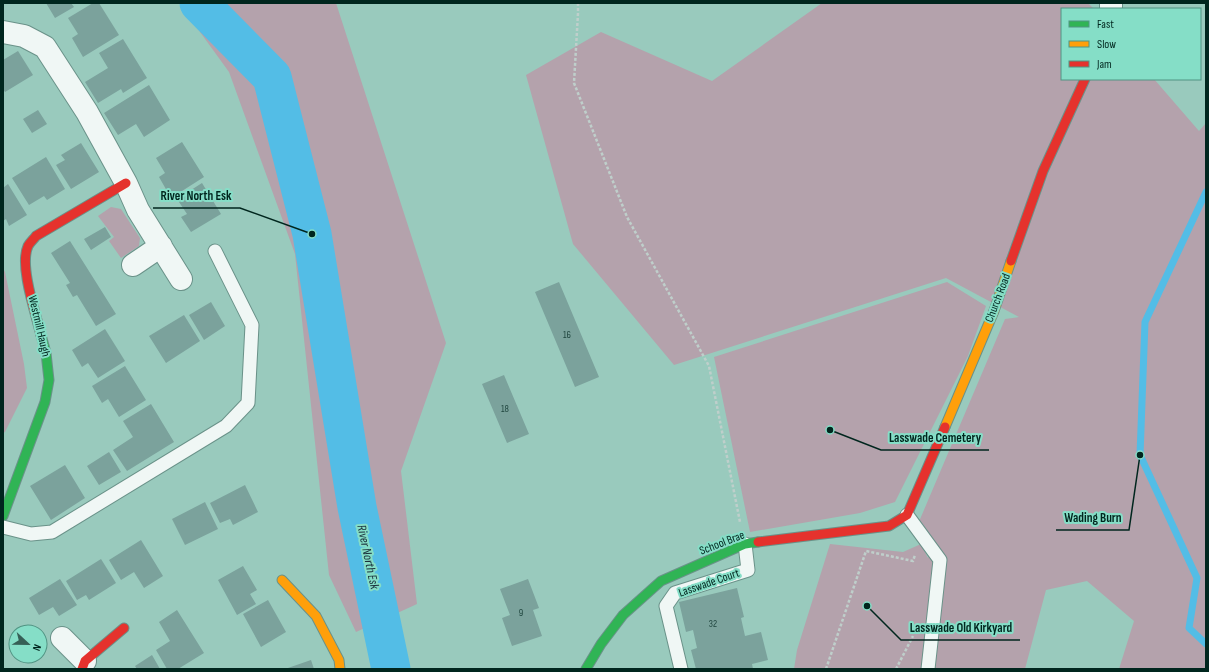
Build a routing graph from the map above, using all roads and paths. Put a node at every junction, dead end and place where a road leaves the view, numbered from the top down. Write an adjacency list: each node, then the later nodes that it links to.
1 (578, 3): 13 (path)
2 (3, 32): 4 (street)
3 (1085, 80): 9 (street, Church Road)
4 (126, 183): 5 (street); 10 (street, Westmill Haugh)
5 (161, 246): 7 (street); 8 (street)
6 (215, 251): 11 (lane)
7 (133, 265)
8 (181, 279)
9 (907, 515): 12 (lane); 13 (street, School Brae)
10 (3, 516)
11 (3, 527)
12 (922, 536): 21 (path); 22 (lane)
13 (745, 544): 19 (street, School Brae); 20 (lane, Lasswade Court)
14 (282, 580): 18 (street)
15 (124, 628): 17 (street)
16 (62, 638): 17 (street)
17 (84, 665)
18 (340, 669)
19 (586, 669)
20 (681, 669)
21 (826, 669)
22 (928, 669)

